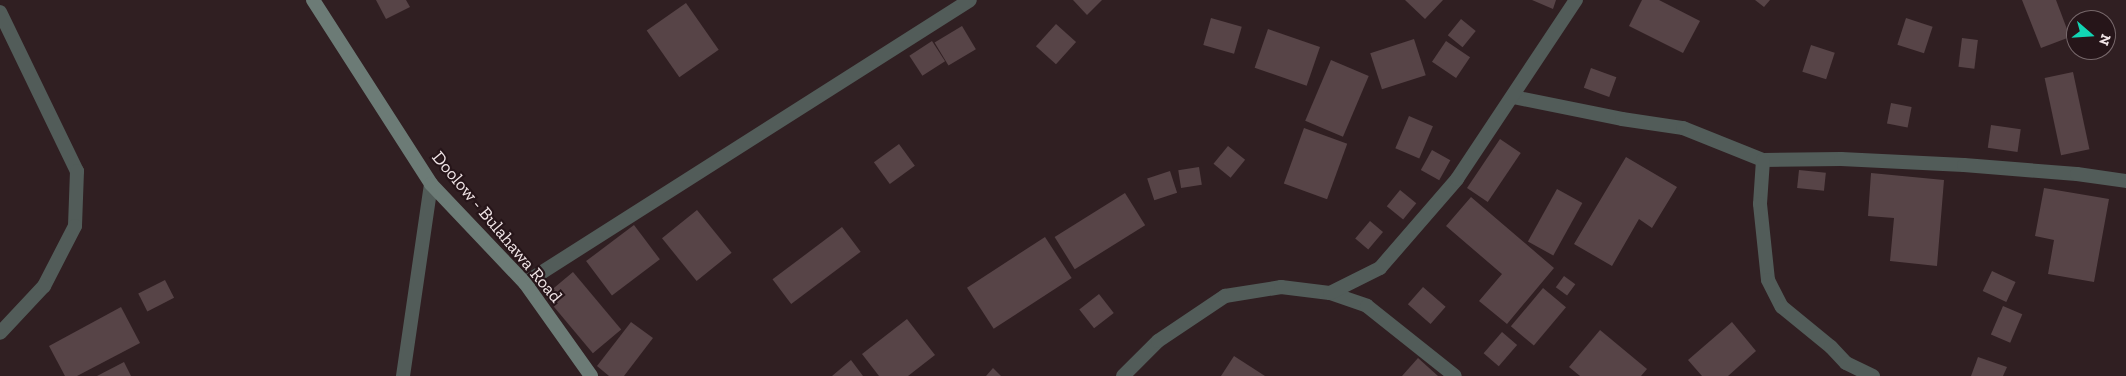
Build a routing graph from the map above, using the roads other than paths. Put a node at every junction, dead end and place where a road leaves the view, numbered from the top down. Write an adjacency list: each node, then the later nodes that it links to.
1 (313, 0): 8 (main road, Doolow - Bulahawa Road)
2 (970, 0): 9 (street)
3 (1576, 0): 5 (street)
4 (0, 12): 11 (street)
5 (1513, 97): 6 (street); 10 (street)
6 (1763, 160): 7 (street); 16 (street)
7 (2126, 181)
8 (431, 184): 9 (main road, Doolow - Bulahawa Road); 12 (street)
9 (525, 283): 13 (main road, Doolow - Bulahawa Road)
10 (1330, 293): 14 (street); 15 (street)
11 (0, 333)
12 (403, 376)
13 (592, 376)
14 (1123, 376)
15 (1455, 376)
16 (1873, 376)

